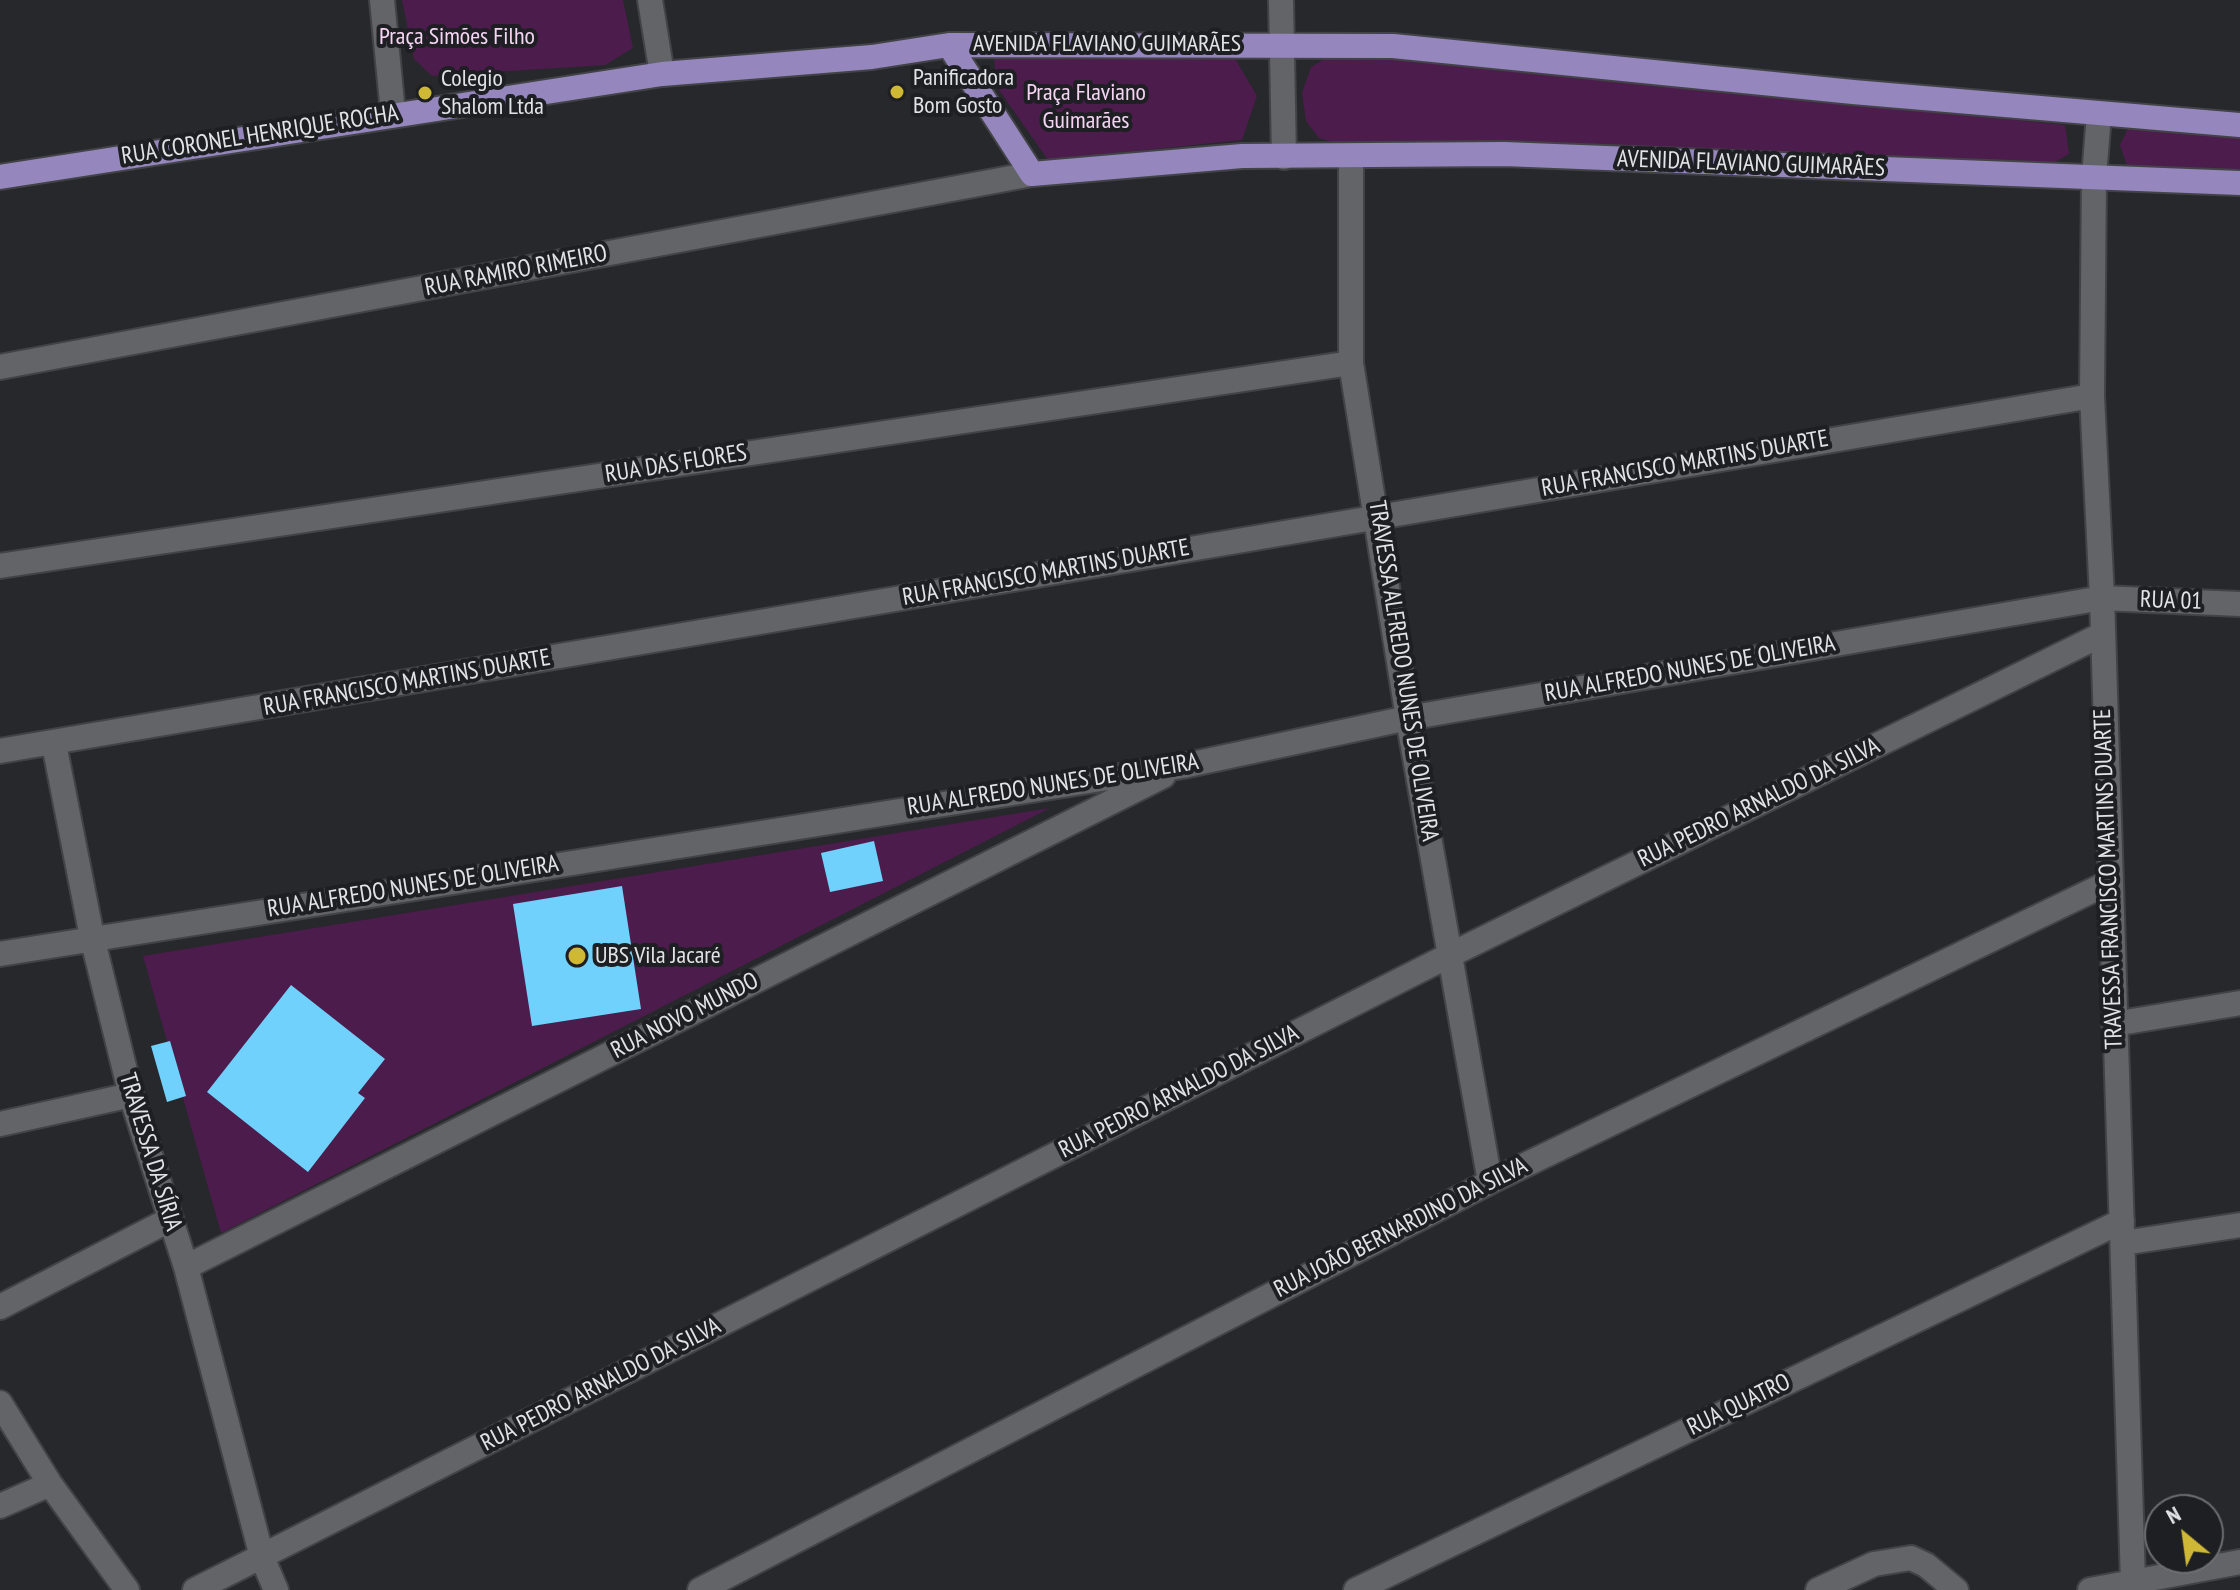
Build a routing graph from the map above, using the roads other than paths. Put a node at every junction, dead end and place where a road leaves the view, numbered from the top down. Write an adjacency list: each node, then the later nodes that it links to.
1 (382, 0): 7 (street)
2 (650, 0): 6 (street)
3 (1281, 0): 4 (street)
4 (1280, 43): 5 (main road, AVENIDA FLAVIANO GUIMARÃES); 8 (main road, AVENIDA FLAVIANO GUIMARÃES); 10 (street)
5 (949, 45): 6 (main road, RUA CORONEL HENRIQUE ROCHA); 12 (main road, AVENIDA FLAVIANO GUIMARÃES)
6 (662, 74): 7 (main road, RUA CORONEL HENRIQUE ROCHA)
7 (393, 113): 13 (main road, RUA CORONEL HENRIQUE ROCHA)
8 (2099, 114): 9 (main road, AVENIDA FLAVIANO GUIMARÃES); 14 (street, TRAVESSA FRANCISCO MARTINS DUARTE)
9 (2240, 125)
10 (1284, 157): 11 (main road, AVENIDA FLAVIANO GUIMARÃES); 12 (main road, AVENIDA FLAVIANO GUIMARÃES)
11 (1351, 158): 14 (main road, AVENIDA FLAVIANO GUIMARÃES); 16 (street, TRAVESSA ALFREDO NUNES DE OLIVEIRA)
12 (1032, 174): 17 (street, RUA RAMIRO RIMEIRO)
13 (0, 177)
14 (2094, 177): 15 (main road, AVENIDA FLAVIANO GUIMARÃES); 18 (street, TRAVESSA FRANCISCO MARTINS DUARTE)
15 (2240, 183)
16 (1351, 363): 19 (street, TRAVESSA ALFREDO NUNES DE OLIVEIRA); 20 (street, RUA DAS FLORES)
17 (0, 367)
18 (2092, 396): 19 (street, RUA FRANCISCO MARTINS DUARTE); 21 (street, TRAVESSA FRANCISCO MARTINS DUARTE)
19 (1378, 516): 24 (street, TRAVESSA ALFREDO NUNES DE OLIVEIRA); 25 (street, RUA FRANCISCO MARTINS DUARTE)
20 (0, 566)
21 (2102, 598): 22 (street, RUA 01); 23 (street, TRAVESSA FRANCISCO MARTINS DUARTE); 24 (street, RUA ALFREDO NUNES DE OLIVEIRA)
22 (2240, 604)
23 (2101, 635): 28 (street, TRAVESSA FRANCISCO MARTINS DUARTE); 31 (street, RUA PEDRO ARNALDO DA SILVA)
24 (1408, 718): 27 (street, RUA ALFREDO NUNES DE OLIVEIRA); 31 (street, TRAVESSA ALFREDO NUNES DE OLIVEIRA)
25 (54, 744): 26 (street, RUA FRANCISCO MARTINS DUARTE); 29 (street, TRAVESSA DA SÍRIA)
26 (0, 751)
27 (1183, 766): 29 (street, RUA ALFREDO NUNES DE OLIVEIRA); 40 (street, RUA NOVO MUNDO)
28 (2110, 882): 33 (street, TRAVESSA FRANCISCO MARTINS DUARTE); 36 (street, RUA JOÃO BERNARDINO DA SILVA)
29 (92, 937): 30 (street, RUA ALFREDO NUNES DE OLIVEIRA); 34 (street, TRAVESSA DA SÍRIA)
30 (0, 954)
31 (1452, 954): 36 (street, TRAVESSA ALFREDO NUNES DE OLIVEIRA); 45 (street, RUA PEDRO ARNALDO DA SILVA)
32 (2240, 1003): 33 (street)
33 (2114, 1024): 39 (street, TRAVESSA FRANCISCO MARTINS DUARTE)
34 (131, 1095): 35 (street); 37 (street, TRAVESSA DA SÍRIA)
35 (0, 1124)
36 (1490, 1182): 51 (street, RUA JOÃO BERNARDINO DA SILVA)
37 (171, 1219): 40 (street, TRAVESSA DA SÍRIA); 41 (street)
38 (2240, 1225): 39 (street, RUA QUATRO)
39 (2122, 1232): 47 (street, TRAVESSA FRANCISCO MARTINS DUARTE); 52 (street, RUA QUATRO)
40 (186, 1267): 45 (street, TRAVESSA DA SÍRIA)
41 (0, 1307)
42 (0, 1403): 43 (street)
43 (50, 1484): 44 (street); 48 (street)
44 (0, 1506)
45 (262, 1557): 49 (street, RUA PEDRO ARNALDO DA SILVA); 50 (street, TRAVESSA DA SÍRIA)
46 (2240, 1562): 47 (street)
47 (2133, 1581): 55 (street)
48 (127, 1590)
49 (195, 1590)
50 (276, 1590)
51 (700, 1590)
52 (1356, 1590)
53 (1818, 1590): 54 (street)
54 (1956, 1590)
55 (2090, 1590)

